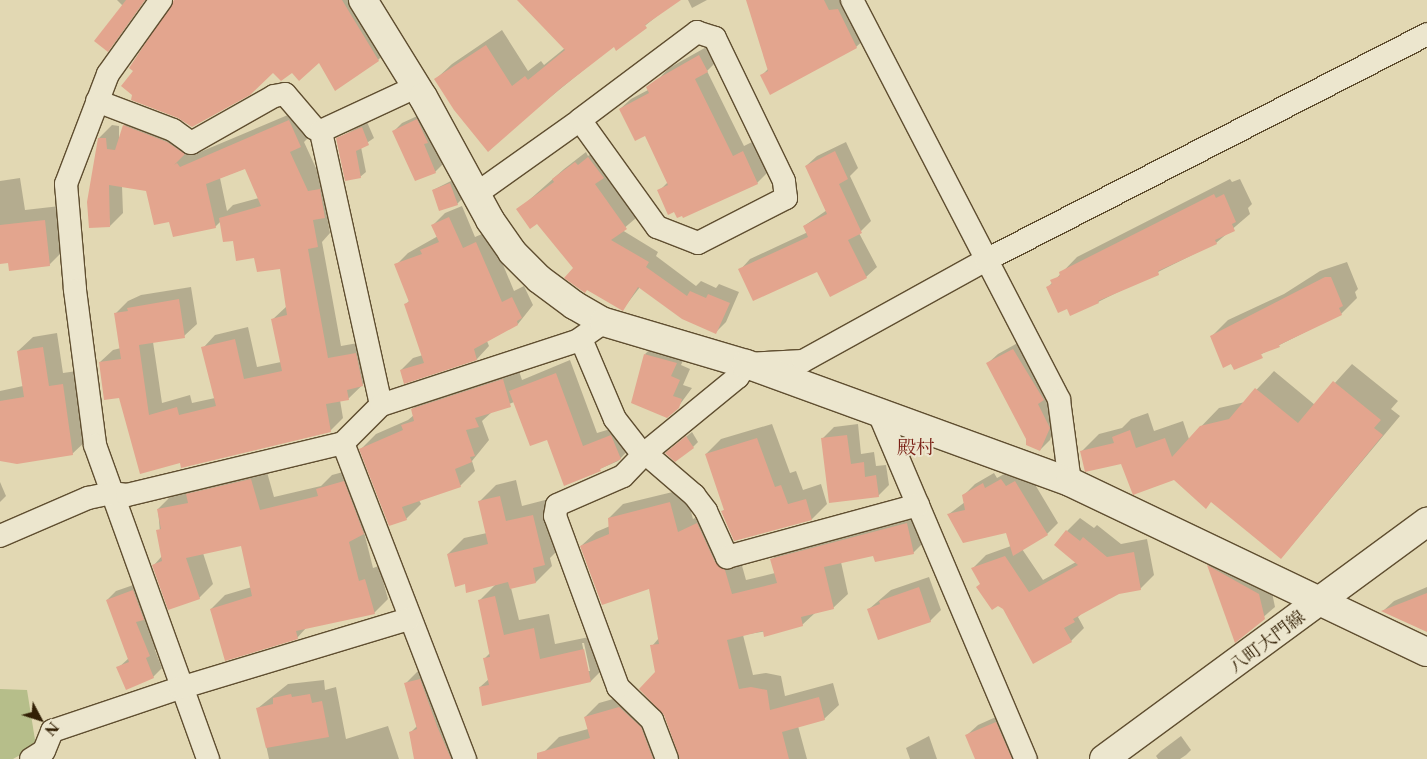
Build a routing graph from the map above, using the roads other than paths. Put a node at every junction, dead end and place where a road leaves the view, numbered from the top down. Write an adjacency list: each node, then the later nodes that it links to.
1 (161, 0): 6 (street)
2 (363, 0): 5 (street)
3 (852, 0): 10 (street)
4 (1427, 34): 10 (street)
5 (416, 87): 8 (street); 9 (street)
6 (97, 101): 8 (street); 19 (street)
7 (580, 120): 7 (street); 9 (street)
8 (321, 131): 14 (street)
9 (476, 194): 11 (street)
10 (986, 260): 13 (street); 18 (street)
11 (604, 322): 12 (street); 13 (street)
12 (581, 339): 14 (street); 17 (street)
13 (746, 364): 15 (street); 17 (street)
14 (381, 405): 16 (street)
15 (878, 411): 18 (street); 20 (street)
16 (343, 443): 19 (street); 24 (street)
17 (644, 454): 20 (street); 30 (street)
18 (1070, 482): 23 (street)
19 (111, 493): 22 (street); 26 (street)
20 (918, 505): 31 (street)
21 (1427, 522): 23 (street, 八町大門線)
22 (0, 536)
23 (1320, 602): 25 (street); 32 (street, 八町大門線)
24 (409, 619): 26 (street); 29 (street)
25 (1427, 652)
26 (180, 688): 27 (street); 28 (street)
27 (31, 759)
28 (208, 759)
29 (465, 759)
30 (667, 759)
31 (1026, 759)
32 (1104, 759)

